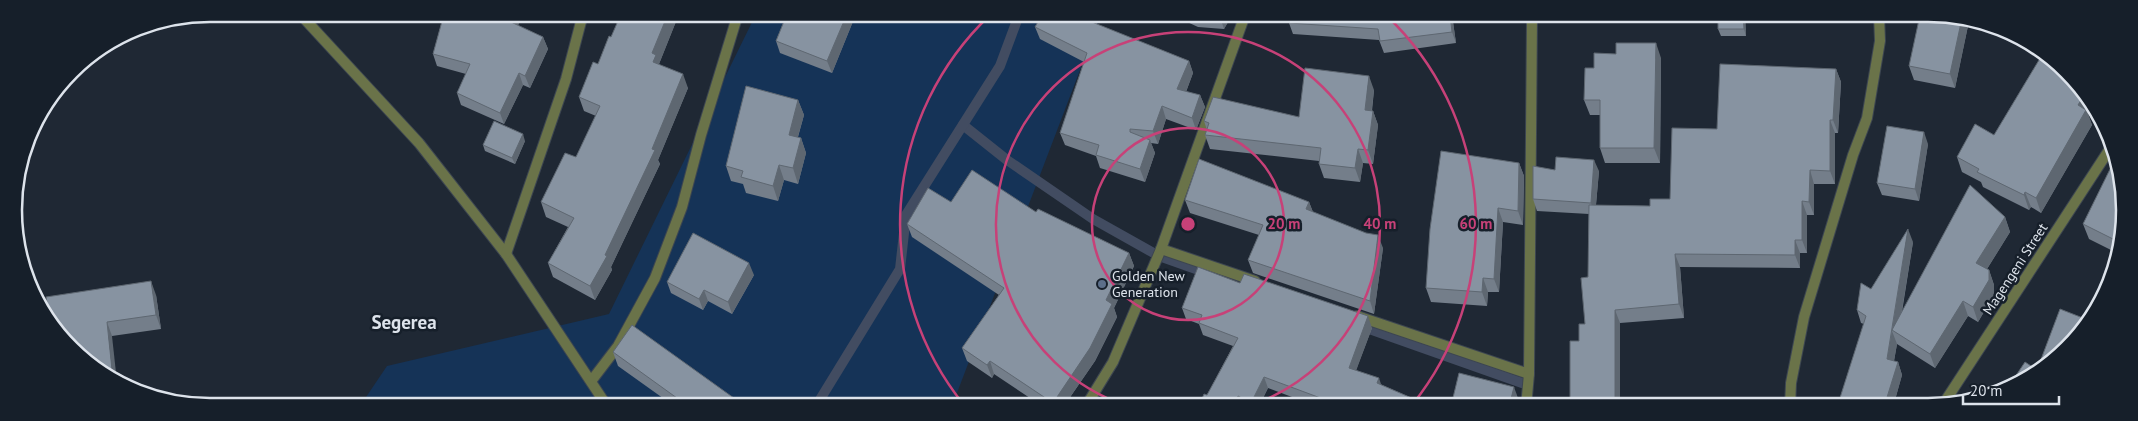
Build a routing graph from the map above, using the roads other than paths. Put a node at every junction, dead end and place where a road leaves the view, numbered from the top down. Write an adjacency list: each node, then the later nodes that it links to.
1 (307, 22): 9 (street)
2 (582, 22): 9 (street)
3 (736, 22): 13 (street)
4 (1243, 22): 8 (street)
5 (1532, 22): 12 (street)
6 (1879, 22): 18 (street)
7 (2107, 153): 14 (street, Magengeni Street)
8 (1162, 249): 10 (street); 16 (street)
9 (506, 254): 13 (street)
10 (1265, 285)
11 (1350, 313): 12 (street)
12 (1528, 374): 17 (street)
13 (592, 380): 15 (street)
14 (1948, 397)
15 (602, 398)
16 (1091, 398)
17 (1526, 398)
18 (1790, 398)

